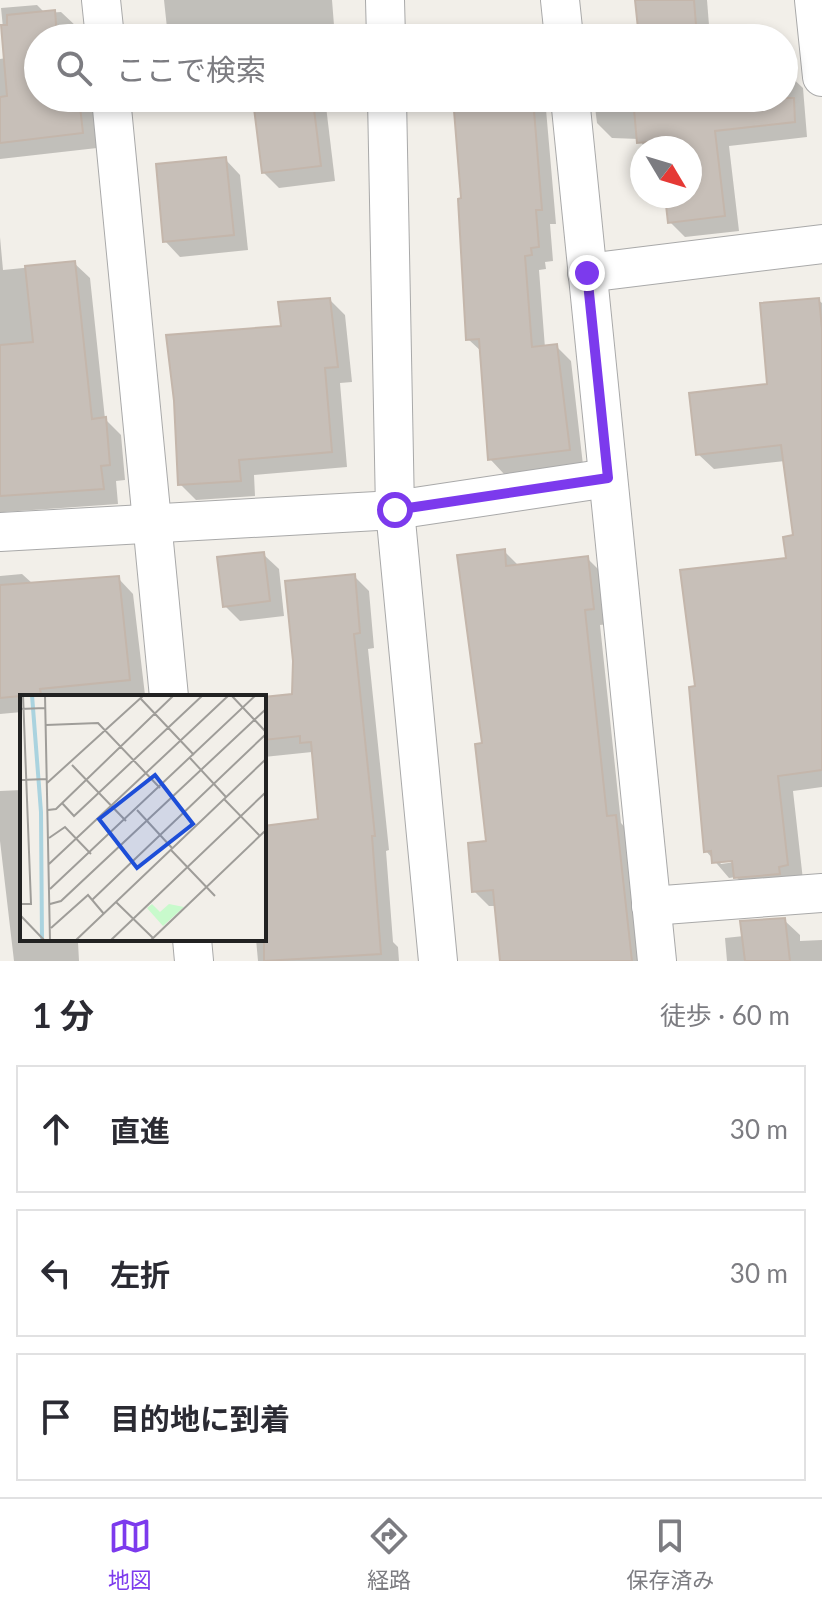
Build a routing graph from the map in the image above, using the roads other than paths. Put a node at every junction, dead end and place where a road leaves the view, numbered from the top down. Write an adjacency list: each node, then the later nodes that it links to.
1 (101, 0): 5 (street)
2 (385, 0): 6 (street)
3 (560, 0): 7 (street)
4 (814, 0): 8 (street)
5 (104, 24)
6 (386, 24)
7 (563, 24)
8 (822, 77)
9 (112, 112): 16 (street)
10 (387, 112): 15 (street)
11 (571, 112): 13 (street)
12 (822, 244): 13 (street)
13 (587, 273): 14 (street)
14 (608, 478): 15 (street); 20 (street)
15 (395, 510): 16 (street); 23 (street)
16 (152, 525): 17 (street); 18 (street)
17 (0, 532)
18 (169, 695)
19 (822, 893): 20 (street)
20 (651, 906): 24 (street)
21 (192, 941): 22 (street)
22 (194, 961)
23 (438, 961)
24 (657, 961)

